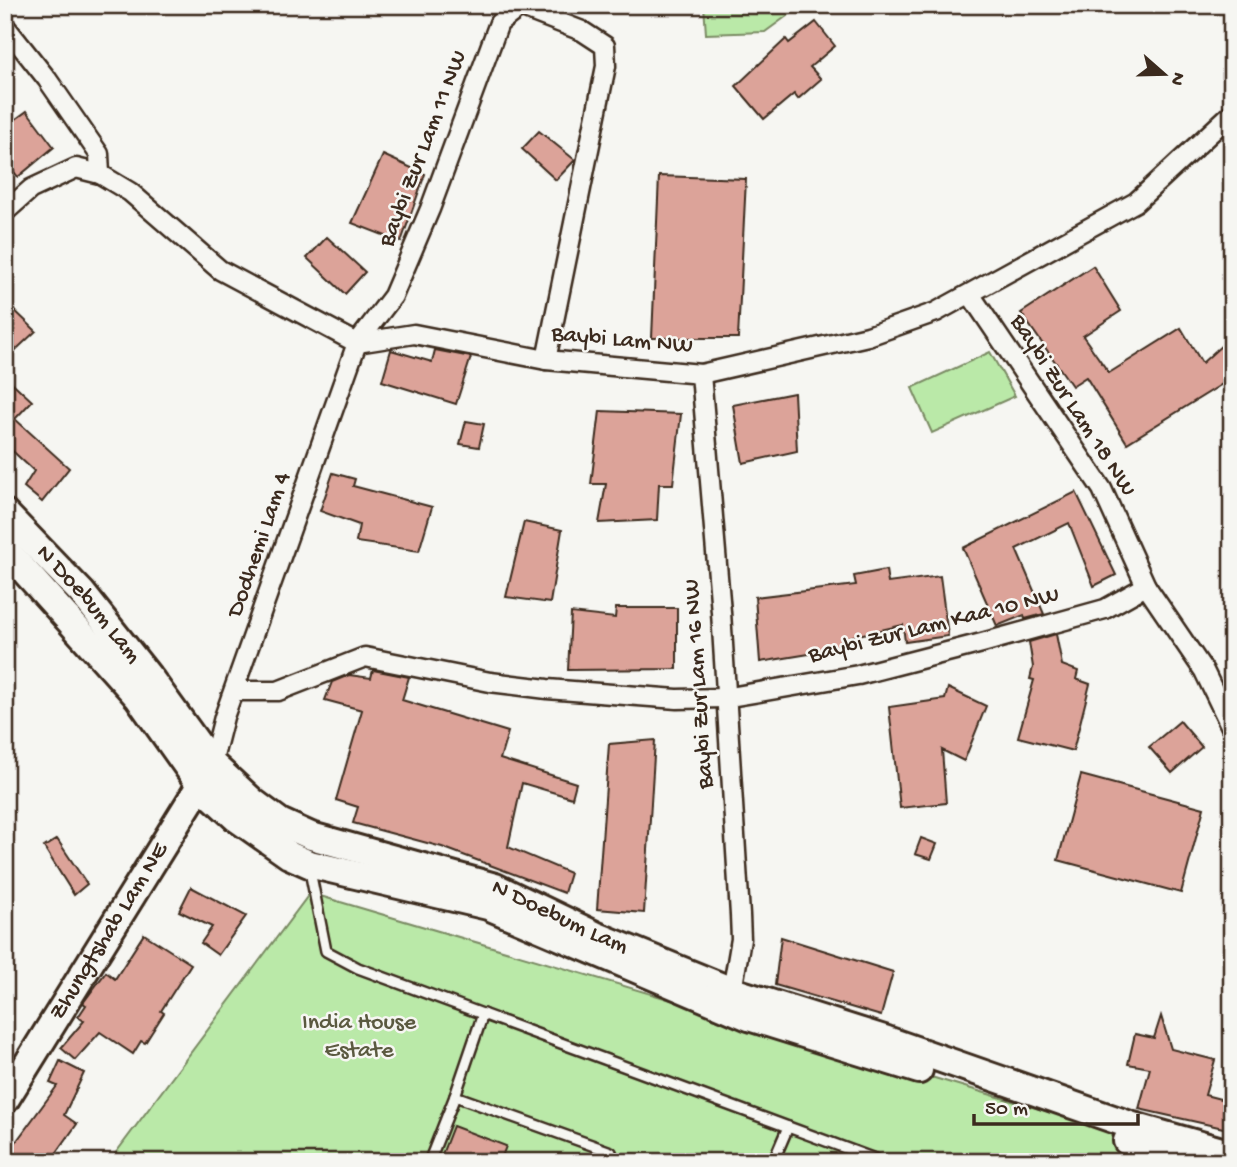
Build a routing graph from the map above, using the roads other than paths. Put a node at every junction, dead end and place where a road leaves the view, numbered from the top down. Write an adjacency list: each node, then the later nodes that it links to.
1 (5, 26): 3 (street)
2 (1232, 113): 5 (street, Baybi Lam NW)
3 (100, 174): 4 (street); 6 (street)
4 (5, 212)
5 (970, 295): 8 (street, Baybi Lam NW); 11 (street, Baybi Zur Lam 18 NW)
6 (357, 343): 7 (street, Baybi Lam NW); 7 (street, Baybi Zur Lam 11 NW); 12 (street, Dodhemi Lam 4)
7 (546, 360): 8 (street, Baybi Lam NW)
8 (701, 374): 13 (street, Baybi Zur Lam 16 NW)
9 (5, 513): 15 (main road, N Doebum Lam)
10 (5, 549): 15 (main road, N Doebum Lam)
11 (1146, 586): 13 (street, Baybi Zur Lam Kaa 10 NW); 14 (street, Baybi Zur Lam 18 NW)
12 (234, 691): 13 (street, Baybi Zur Lam Kaa 10 NW); 15 (street, Dodhemi Lam 4)
13 (724, 698): 18 (street, Baybi Zur Lam 16 NW)
14 (1232, 729)
15 (206, 775): 16 (main road, N Doebum Lam); 17 (main road); 21 (main road, Zhungtshab Lam NE)
16 (310, 836): 17 (lane); 18 (main road, N Doebum Lam)
17 (309, 864): 19 (lane); 28 (main road)
18 (732, 991): 24 (main road, N Doebum Lam)
19 (483, 1014): 20 (lane); 22 (lane)
20 (454, 1096): 23 (lane); 25 (lane)
21 (5, 1100)
22 (788, 1127): 26 (lane); 27 (lane)
23 (611, 1152)
24 (1232, 1154)
25 (429, 1162)
26 (773, 1162)
27 (883, 1162)
28 (1180, 1162)

